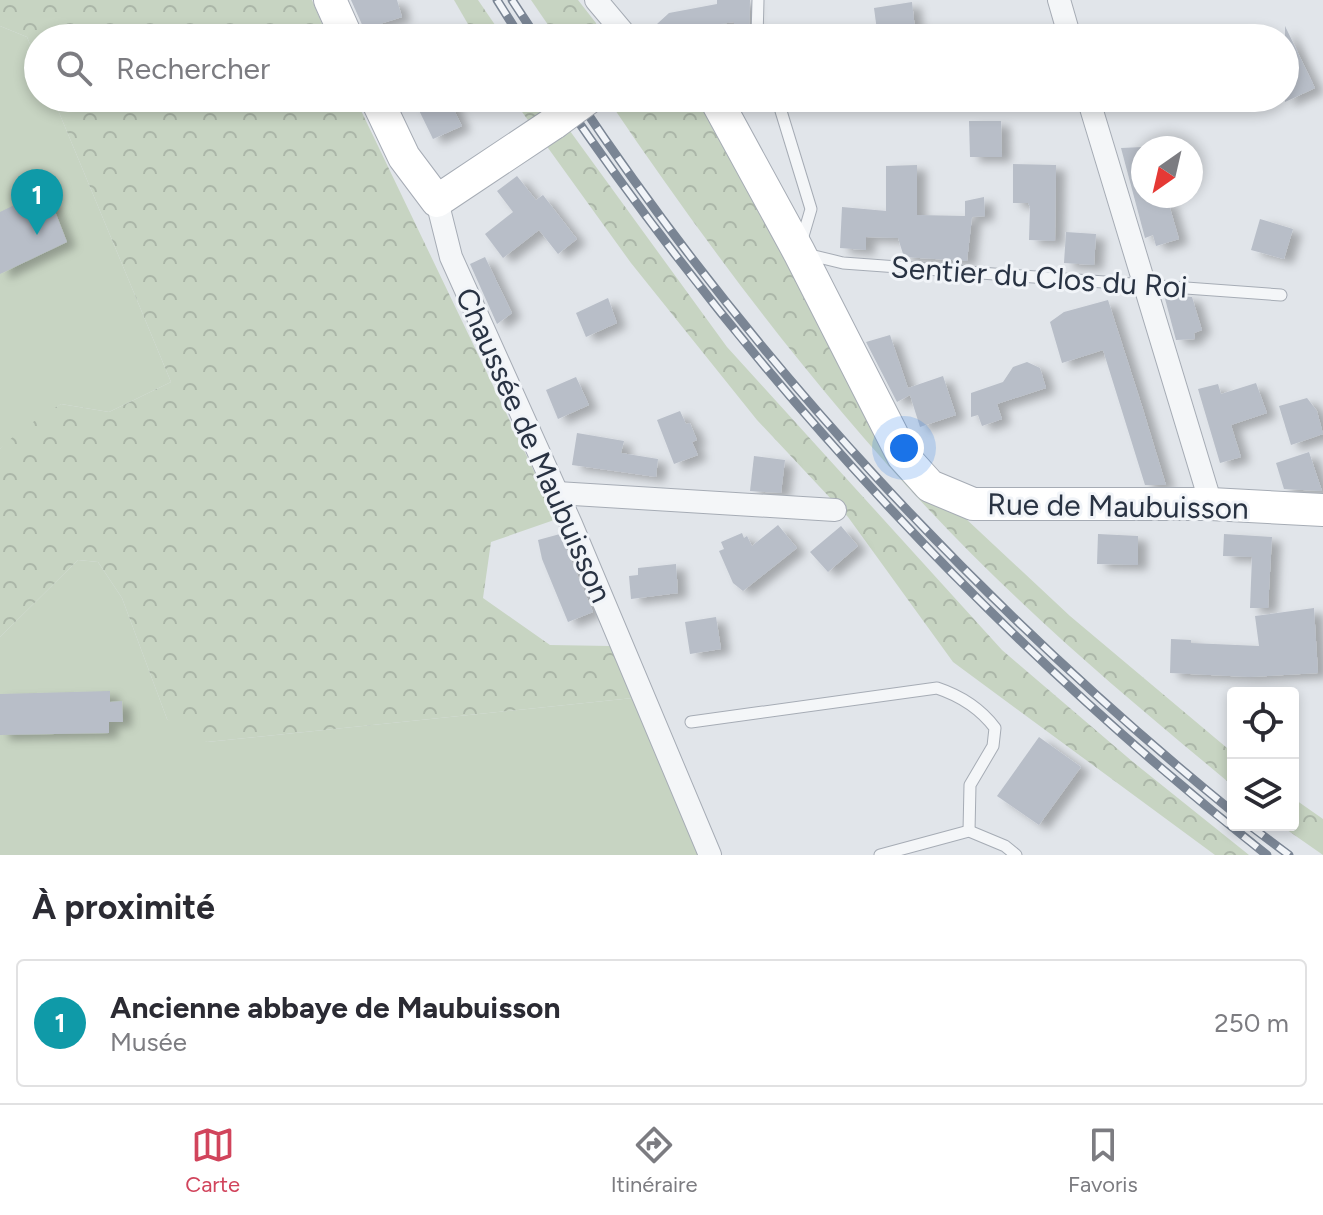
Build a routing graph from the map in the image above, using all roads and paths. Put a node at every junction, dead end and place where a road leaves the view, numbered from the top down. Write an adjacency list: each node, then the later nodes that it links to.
1 (330, 0): 5 (street)
2 (596, 0): 6 (street)
3 (758, 0): 7 (lane)
4 (1059, 0): 8 (street)
5 (341, 24)
6 (616, 24)
7 (757, 24)
8 (1066, 24)
9 (383, 112): 14 (street)
10 (569, 112): 14 (street, bridge)
11 (723, 112): 15 (street, Rue de Maubuisson)
12 (781, 112): 15 (lane)
13 (1092, 112): 16 (street)
14 (437, 201): 18 (street, Chaussée de Maubuisson)
15 (799, 252): 16 (lane, Sentier du Clos du Roi); 19 (street, Rue de Maubuisson)
16 (1144, 285): 17 (lane, Sentier du Clos du Roi); 19 (street)
17 (1281, 295)
18 (557, 493): 20 (street); 24 (street, Chaussée de Maubuisson)
19 (1211, 504): 21 (street, Rue de Maubuisson)
20 (835, 510)
21 (1323, 510)
22 (691, 722): 23 (lane)
23 (969, 831): 25 (lane); 26 (lane)
24 (710, 855)
25 (880, 855)
26 (1016, 855)

